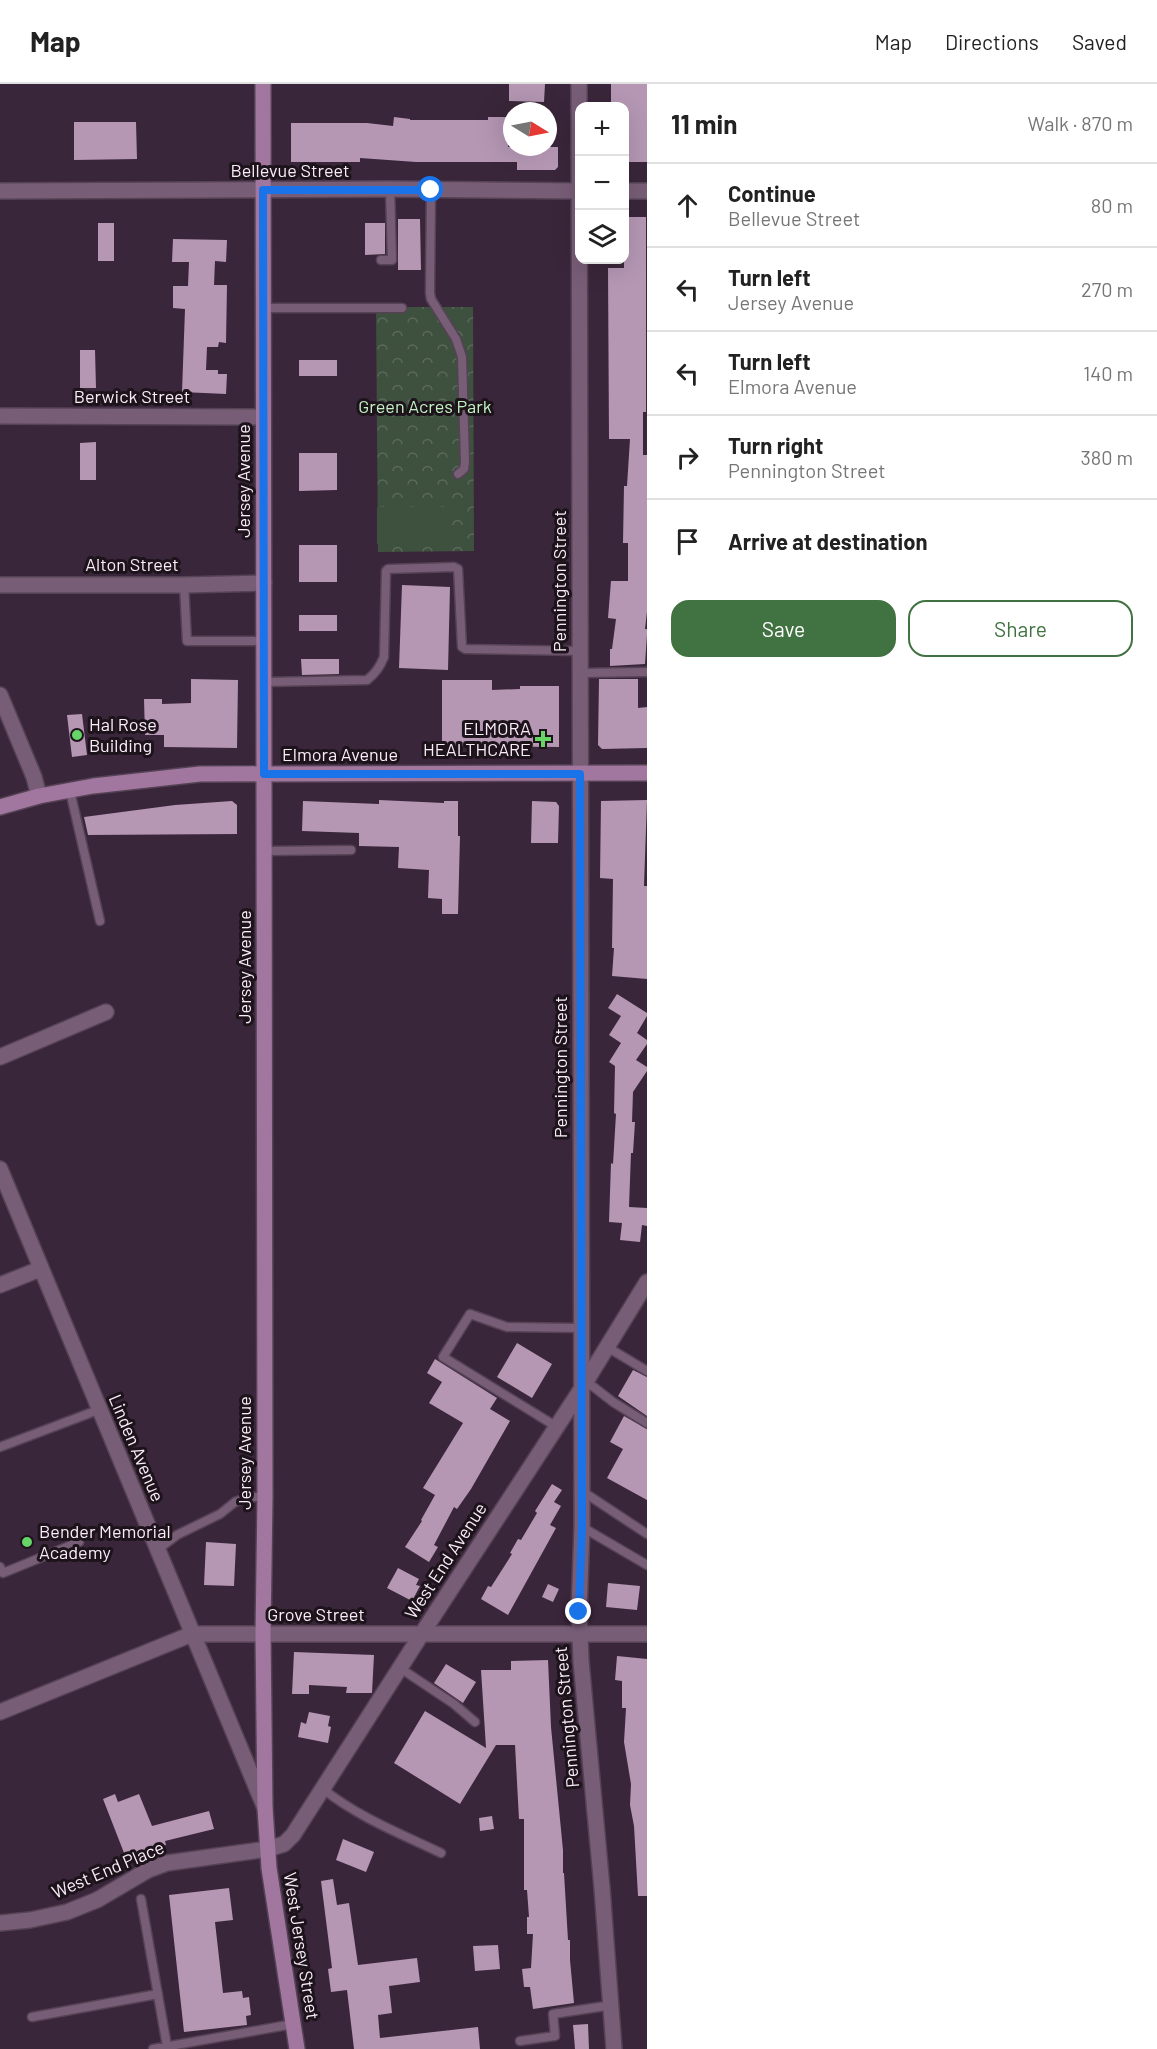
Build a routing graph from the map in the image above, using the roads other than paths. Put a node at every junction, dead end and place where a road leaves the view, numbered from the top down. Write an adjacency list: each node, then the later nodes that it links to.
1 (263, 84): 5 (street, Jersey Avenue)
2 (579, 84): 3 (street, Pennington Street)
3 (579, 156)
4 (390, 189): 5 (street, Bellevue Street); 6 (street, Bellevue Street); 12 (lane)
5 (263, 190): 7 (street, Bellevue Street); 13 (street, Jersey Avenue)
6 (431, 190): 8 (street, Bellevue Street); 17 (lane)
7 (0, 191)
8 (575, 191)
9 (629, 191): 10 (street)
10 (647, 191)
11 (579, 210): 22 (street, Pennington Street)
12 (381, 260)
13 (263, 308): 14 (lane); 16 (street, Jersey Avenue)
14 (402, 308)
15 (0, 416): 16 (street, Berwick Street)
16 (264, 417): 18 (street, Jersey Avenue)
17 (458, 474)
18 (264, 583): 20 (street, Alton Street); 21 (street, Jersey Avenue)
19 (0, 585): 20 (street, Alton Street)
20 (184, 585): 21 (lane)
21 (264, 641): 25 (street, Jersey Avenue)
22 (579, 651): 24 (street, Pennington Street); 25 (lane)
23 (647, 672): 24 (lane)
24 (579, 673): 28 (street, Pennington Street)
25 (264, 682): 27 (street, Jersey Avenue)
26 (0, 695): 31 (street)
27 (264, 774): 28 (street, Elmora Avenue); 30 (street, Elmora Avenue); 34 (street, Jersey Avenue)
28 (580, 774): 29 (street, Elmora Avenue); 42 (street, Pennington Street)
29 (647, 774)
30 (70, 791): 31 (street, Elmora Avenue); 35 (lane)
31 (39, 796): 32 (street, Elmora Avenue)
32 (0, 807)
33 (351, 850): 34 (lane)
34 (264, 851): 51 (street, Jersey Avenue)
35 (100, 921)
36 (106, 1012): 37 (street)
37 (0, 1057)
38 (0, 1169): 39 (street, Linden Avenue)
39 (40, 1269): 41 (street); 46 (street, Linden Avenue)
40 (647, 1282): 43 (street, West End Avenue)
41 (0, 1285)
42 (580, 1328): 45 (street, Pennington Street); 48 (lane)
43 (607, 1347): 44 (lane); 45 (street, West End Avenue)
44 (647, 1371)
45 (584, 1386): 47 (lane); 48 (street, West End Avenue); 50 (street, Pennington Street)
46 (98, 1410): 49 (lane); 55 (street, Linden Avenue)
47 (647, 1423)
48 (557, 1426): 61 (street, West End Avenue)
49 (0, 1447)
50 (581, 1491): 52 (street, Pennington Street); 53 (lane)
51 (265, 1496): 55 (lane); 59 (street, Jersey Avenue)
52 (582, 1527): 56 (lane); 62 (street, Pennington Street)
53 (647, 1534)
54 (79, 1542): 57 (lane)
55 (157, 1550): 58 (street, Linden Avenue)
56 (647, 1565)
57 (0, 1567)
58 (192, 1634): 59 (street, Grove Street); 64 (street, Grove Street); 67 (street, Linden Avenue)
59 (263, 1634): 61 (street, Grove Street); 67 (street, Jersey Avenue)
60 (647, 1634): 62 (street, Grove Street)
61 (421, 1635): 62 (street, Grove Street); 63 (street, West End Avenue)
62 (580, 1635): 73 (street, Pennington Street)
63 (400, 1668): 65 (lane); 66 (street, West End Avenue)
64 (0, 1712)
65 (476, 1722)
66 (323, 1789): 68 (street, West End Avenue); 69 (lane)
67 (265, 1808): 68 (street, Jersey Avenue)
68 (268, 1849): 71 (street, West End Place); 75 (street, West Jersey Street)
69 (441, 1853)
70 (141, 1899): 72 (lane)
71 (0, 1923)
72 (158, 1994): 74 (lane); 77 (lane)
73 (612, 2005): 76 (lane); 80 (street, Pennington Street)
74 (32, 2018)
75 (293, 2024): 77 (lane); 79 (street, West Jersey Street)
76 (520, 2041)
77 (167, 2046): 78 (lane)
78 (153, 2049)
79 (297, 2049)
80 (614, 2049)

